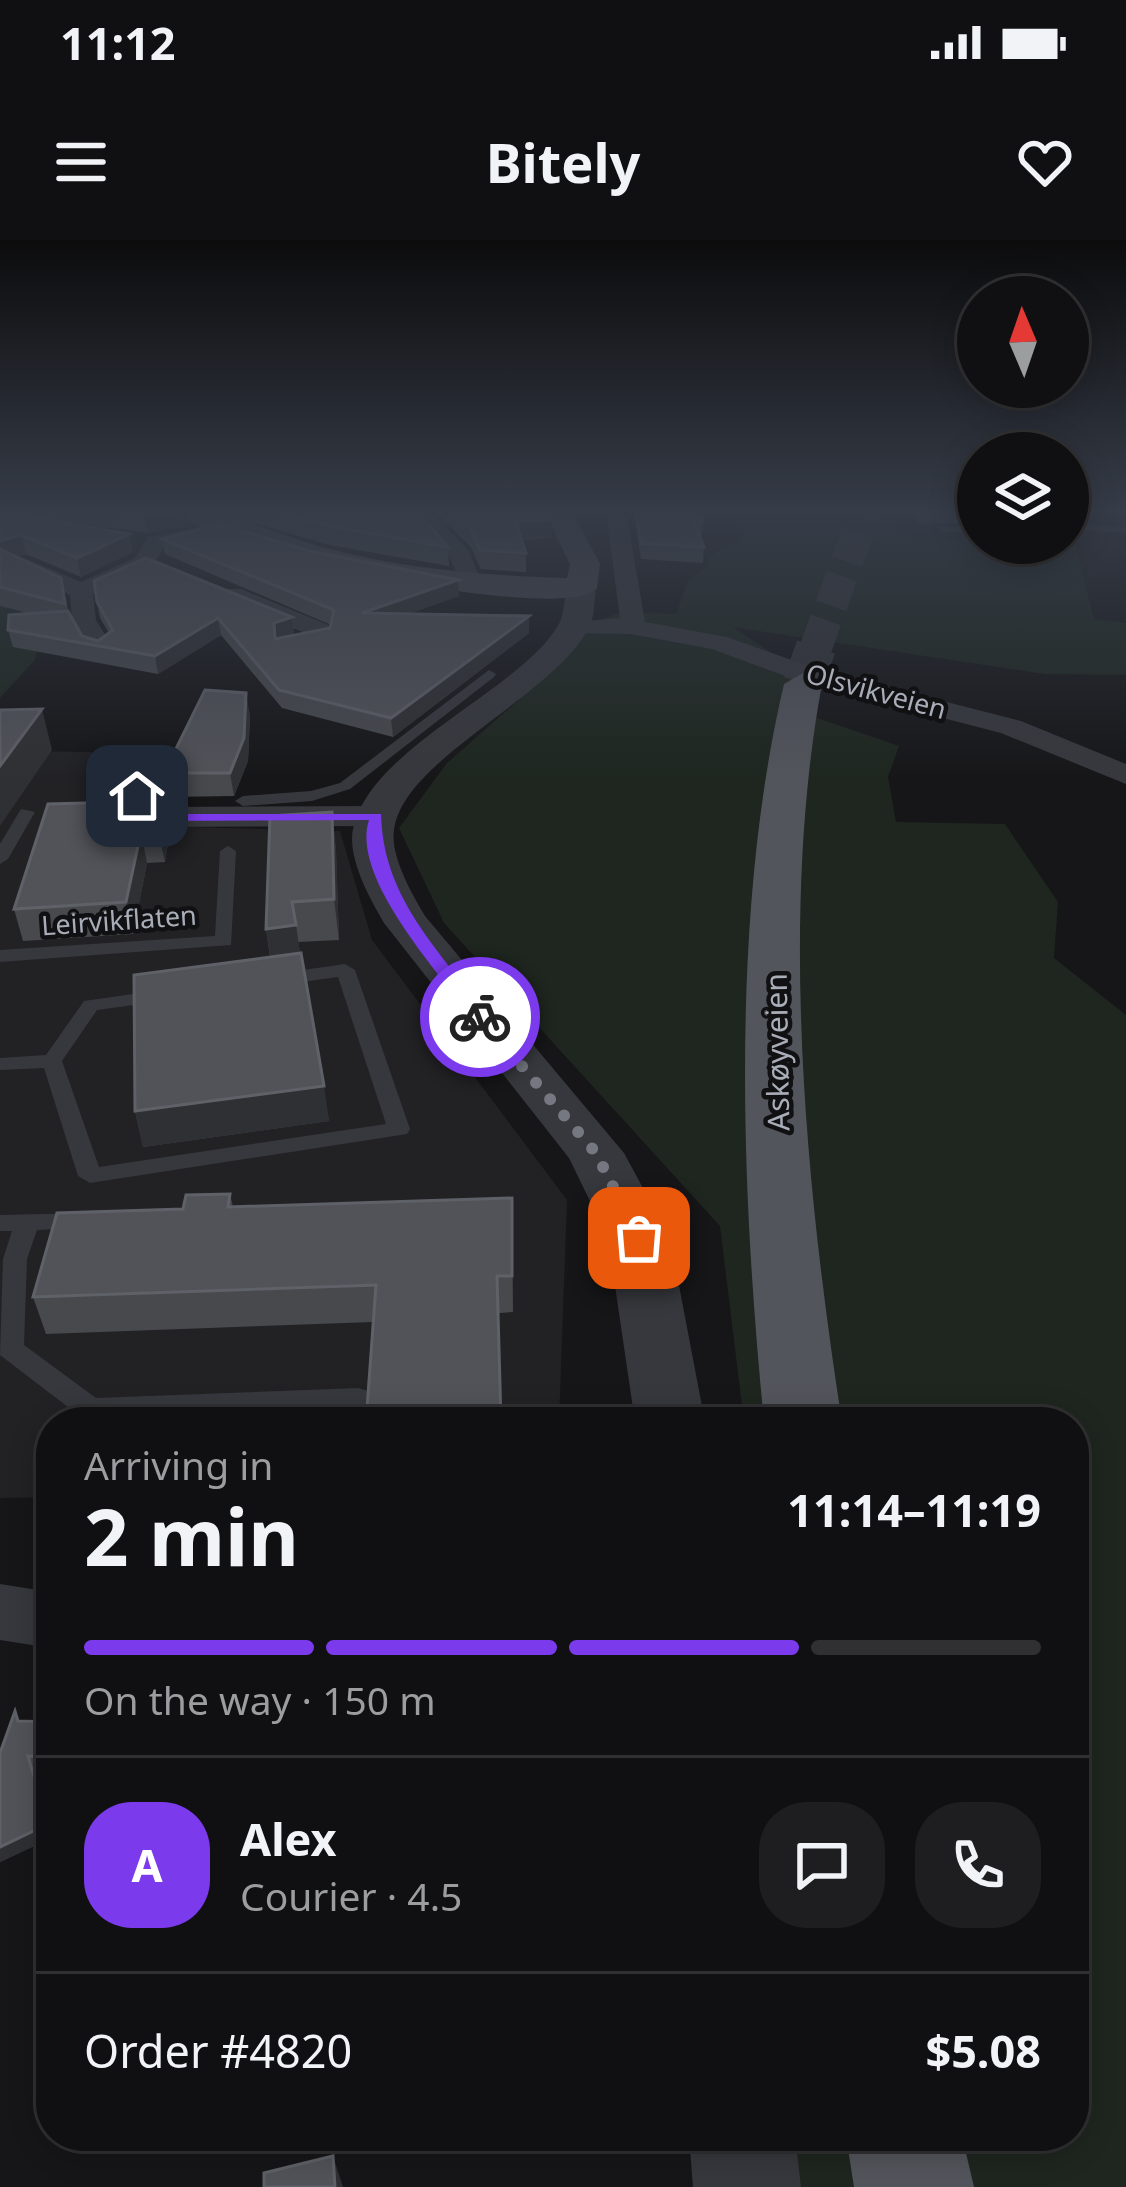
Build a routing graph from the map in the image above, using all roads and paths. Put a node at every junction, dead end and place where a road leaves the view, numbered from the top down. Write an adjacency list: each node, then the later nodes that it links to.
1 (82, 600): 8 (street)
2 (247, 600): 9 (street)
3 (540, 600): 6 (main road, Olsvikveien)
4 (579, 600): 6 (main road)
5 (630, 600): 7 (street)
6 (578, 608): 7 (street, Olsvikveien); 16 (street)
7 (622, 626): 12 (street, Olsvikveien)
8 (99, 646)
9 (289, 649)
10 (489, 674): 17 (lane)
11 (803, 684): 28 (main road, Askøyveien)
12 (1126, 775)
13 (273, 791): 17 (lane)
14 (137, 796): 17 (street)
15 (27, 812): 18 (lane)
16 (377, 816): 17 (street); 27 (street)
17 (235, 824): 19 (lane, Leirvikflaten)
18 (0, 859)
19 (0, 956)
20 (52, 1060): 20 (lane); 21 (lane)
21 (0, 1064)
22 (122, 1220): 23 (lane)
23 (14, 1223): 25 (lane)
24 (358, 1398): 26 (lane)
25 (88, 1407)
26 (140, 1407)
27 (667, 1407)
28 (802, 1407)
29 (0, 1612): 30 (street)
30 (36, 1618)
31 (743, 2151): 33 (street)
32 (907, 2151): 34 (main road)
33 (747, 2187)
34 (914, 2187)

